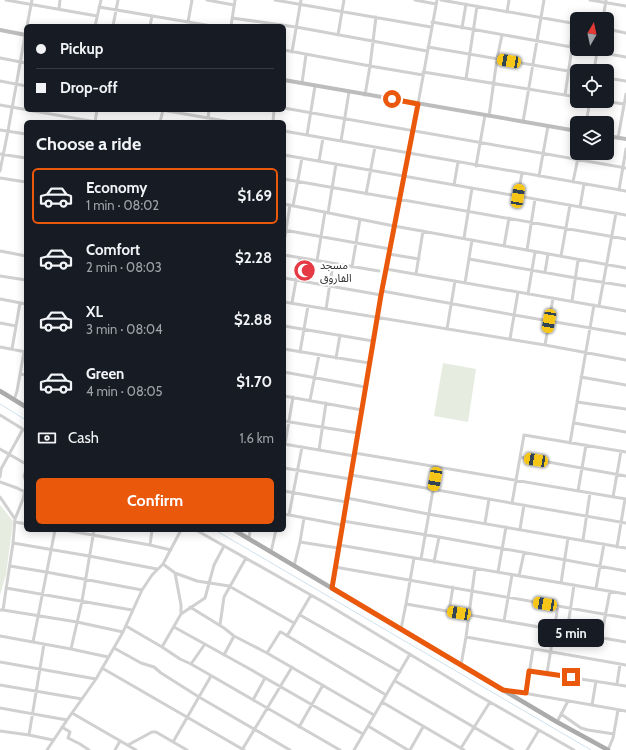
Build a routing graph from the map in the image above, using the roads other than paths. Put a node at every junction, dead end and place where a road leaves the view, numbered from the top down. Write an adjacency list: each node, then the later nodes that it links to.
1 (6, 0): 20 (street)
2 (32, 0): 20 (street)
3 (60, 0): 26 (street)
4 (100, 0): 23 (street)
5 (118, 0): 27 (street)
6 (192, 0): 36 (street)
7 (207, 0): 22 (street)
8 (235, 0): 22 (street)
9 (275, 0): 10 (street)
10 (278, 0): 18 (street)
11 (344, 0): 28 (street)
12 (415, 0): 19 (street)
13 (441, 0): 21 (street)
14 (509, 0): 29 (street)
15 (544, 0): 35 (street)
16 (590, 0): 17 (street)
17 (606, 1): 25 (street); 30 (street)
18 (301, 2): 28 (street); 47 (street)
19 (436, 2): 37 (street)
20 (31, 4): 26 (street); 39 (street)
21 (466, 4): 24 (street); 49 (street)
22 (234, 5): 34 (street)
23 (99, 6): 27 (street); 31 (street)
24 (477, 6): 29 (street); 51 (street)
25 (626, 6)
26 (59, 9): 31 (street)
27 (116, 9): 32 (street); 41 (street)
28 (342, 11): 33 (street); 55 (street)
29 (507, 12): 35 (street)
30 (604, 12)
31 (97, 16): 40 (street)
32 (152, 16): 36 (street); 42 (street)
33 (376, 17): 48 (street); 57 (street)
34 (232, 18): 44 (street); 45 (street)
35 (540, 18): 38 (street); 58 (street)
36 (188, 22): 43 (street)
37 (432, 22): 48 (street); 49 (street)
38 (570, 23)
39 (27, 24)
40 (95, 24)
41 (113, 24)
42 (150, 24)
43 (200, 24)
44 (231, 24)
45 (275, 24)
46 (286, 26): 47 (street)
47 (296, 27): 55 (street); 64 (street)
48 (431, 27): 60 (street)
49 (462, 28): 51 (street)
50 (0, 30): 53 (street)
51 (473, 30): 56 (street); 65 (street)
52 (614, 30): 54 (street)
53 (24, 33)
54 (626, 33)
55 (338, 35): 57 (street)
56 (502, 35): 58 (street); 71 (street)
57 (373, 42): 63 (street); 75 (street)
58 (536, 42): 61 (street); 74 (street)
59 (24, 43): 72 (street)
60 (428, 47): 63 (street); 65 (street)
61 (570, 47)
62 (286, 50): 64 (street)
63 (427, 51): 77 (street)
64 (292, 52): 66 (street)
65 (470, 54): 71 (street); 78 (street)
66 (306, 55): 75 (street); 83 (street)
67 (570, 55): 76 (street)
68 (614, 55): 69 (street)
69 (626, 57)
70 (0, 58): 72 (street)
71 (497, 59): 74 (street); 85 (street)
72 (20, 62): 73 (street); 84 (street)
73 (24, 63)
74 (532, 65): 76 (street); 88 (street)
75 (370, 66): 77 (street); 91 (street)
76 (568, 71): 92 (street)
77 (423, 73): 78 (street); 95 (street)
78 (466, 79): 85 (street)
79 (614, 79): 82 (street)
80 (286, 80): 83 (street)
81 (0, 81): 84 (street)
82 (626, 81)
83 (302, 83): 87 (street)
84 (16, 84): 86 (street); 98 (street)
85 (494, 84): 88 (street); 107 (street)
86 (24, 86)
87 (315, 86): 89 (street); 105 (street)
88 (528, 89): 92 (street); 112 (street)
89 (350, 92): 91 (street); 109 (street)
90 (626, 94): 96 (street)
91 (365, 95): 95 (street)
92 (565, 95): 93 (street)
93 (570, 96)
94 (614, 102): 96 (street)
95 (418, 104): 107 (street); 115 (street)
96 (624, 104): 123 (street)
97 (0, 106): 98 (street)
98 (12, 108): 100 (street); 117 (street)
99 (286, 108): 105 (street)
100 (24, 110)
101 (36, 112): 106 (street)
102 (61, 112): 106 (street)
103 (178, 112): 108 (street)
104 (209, 112): 108 (street)
105 (311, 113): 109 (street); 120 (street)
106 (60, 116): 110 (street)
107 (487, 116): 112 (street); 126 (street)
108 (208, 118): 111 (street)
109 (345, 119): 115 (street); 125 (street)
110 (76, 120)
111 (217, 120)
112 (523, 122): 113 (street)
113 (548, 126): 116 (street); 130 (street)
114 (0, 130): 117 (street)
115 (412, 130): 126 (street); 129 (street)
116 (570, 130)
117 (8, 131): 119 (street); 131 (street)
118 (286, 131): 120 (street)
119 (24, 134)
120 (307, 135): 122 (street)
121 (614, 137): 123 (street)
122 (323, 138): 125 (street); 138 (street)
123 (618, 138): 124 (street)
124 (626, 139)
125 (341, 141): 127 (street)
126 (480, 142): 130 (street); 141 (street)
127 (375, 147): 129 (street); 144 (street)
128 (626, 149): 142 (street)
129 (408, 153): 139 (street); 146 (street)
130 (543, 153): 135 (street); 147 (street)
131 (2, 154): 133 (street); 143 (street)
132 (286, 155): 134 (street)
133 (24, 158)
134 (302, 158): 138 (street); 150 (street)
135 (570, 158)
136 (577, 160): 152 (street)
137 (582, 160): 142 (street)
138 (319, 161): 140 (street)
139 (458, 162): 141 (street); 154 (street)
140 (336, 164): 144 (street); 155 (street)
141 (476, 166): 145 (street)
142 (625, 168): 157 (street)
143 (0, 171)
144 (371, 171): 146 (street); 159 (street)
145 (522, 173): 147 (street); 160 (street)
146 (404, 176): 154 (street); 161 (street)
147 (538, 176): 152 (street)
148 (0, 178): 151 (street)
149 (286, 179): 150 (street)
150 (298, 181): 155 (street); 165 (street)
151 (24, 182)
152 (573, 182): 153 (street)
153 (584, 184): 157 (street); 166 (street)
154 (454, 185): 156 (street)
155 (333, 188): 159 (street); 168 (street)
156 (472, 188): 160 (street); 167 (street)
157 (619, 190): 158 (street)
158 (626, 191)
159 (366, 194): 161 (street)
160 (518, 196): 162 (street)
161 (399, 199): 167 (street); 174 (street)
162 (535, 199): 164 (street); 173 (street)
163 (286, 204): 165 (street)
164 (570, 205): 166 (street); 176 (street)
165 (292, 206): 168 (street); 175 (street)
166 (580, 207): 169 (street)
167 (468, 211): 171 (street); 181 (street)
168 (326, 213): 172 (street); 179 (street)
169 (616, 213): 170 (street); 180 (street)
170 (626, 215)
171 (509, 218): 173 (street); 185 (street)
172 (360, 219): 174 (street); 184 (street)
173 (531, 222): 176 (street); 187 (street)
174 (394, 226): 178 (street); 186 (street)
175 (286, 227)
176 (566, 229): 180 (street); 194 (street)
177 (286, 231): 179 (street)
178 (423, 231): 181 (street); 197 (street)
179 (321, 237): 184 (street); 199 (street)
180 (612, 237): 182 (street); 201 (street)
181 (464, 238): 183 (street)
182 (626, 239)
183 (472, 240): 185 (street); 196 (street)
184 (356, 243): 186 (street); 202 (street)
185 (504, 246): 187 (street)
186 (390, 249): 190 (street)
187 (527, 250): 189 (street)
188 (0, 251): 193 (street)
189 (535, 252): 191 (street); 205 (street)
190 (388, 254): 197 (street); 204 (street)
191 (548, 254): 194 (street); 207 (street)
192 (286, 255): 195 (street)
193 (24, 256)
194 (561, 256): 198 (street)
195 (300, 258): 199 (street); 213 (street)
196 (469, 258): 205 (street); 216 (street)
197 (418, 259): 208 (street)
198 (578, 260): 201 (street); 211 (street)
199 (317, 261): 200 (street)
200 (333, 264): 202 (street); 217 (street)
201 (607, 265): 203 (street); 215 (street)
202 (352, 267): 206 (street)
203 (626, 268)
204 (386, 269): 208 (street); 219 (street)
205 (532, 270): 207 (street); 221 (street)
206 (378, 271)
207 (544, 272): 211 (street)
208 (416, 274): 214 (street)
209 (0, 276): 212 (street)
210 (286, 278): 213 (street)
211 (576, 278): 215 (street); 225 (street)
212 (24, 280)
213 (296, 280): 217 (street); 228 (street)
214 (455, 281): 216 (street); 229 (street)
215 (604, 282): 218 (street); 233 (street)
216 (465, 283): 220 (street)
217 (329, 286): 222 (street); 234 (street)
218 (626, 286)
219 (382, 290): 222 (street); 229 (street)
220 (518, 292): 221 (street); 236 (street)
221 (528, 294): 223 (street)
222 (381, 295): 237 (street)
223 (553, 298): 225 (street); 238 (street)
224 (0, 299): 227 (street)
225 (572, 301): 231 (street)
226 (286, 302): 228 (street)
227 (20, 303): 230 (street); 240 (street)
228 (292, 303): 232 (street)
229 (452, 303): 236 (street); 244 (street)
230 (24, 304)
231 (594, 305): 233 (street); 242 (street)
232 (308, 306): 234 (street); 243 (street)
233 (599, 306): 235 (street)
234 (326, 309): 237 (street)
235 (626, 311)
236 (514, 315): 238 (street); 247 (street)
237 (377, 317): 244 (street); 248 (street)
238 (549, 321): 242 (street); 249 (street)
239 (0, 323): 240 (street)
240 (16, 326): 252 (street)
241 (286, 326): 243 (street)
242 (590, 328): 245 (street); 255 (street)
243 (304, 329): 246 (street); 254 (street)
244 (447, 329): 247 (street)
245 (626, 334)
246 (340, 335): 248 (street); 258 (street)
247 (510, 339): 249 (street)
248 (373, 341): 260 (street)
249 (545, 345): 255 (street)
250 (0, 347): 252 (street)
251 (286, 349): 254 (street)
252 (12, 350): 253 (street)
253 (24, 352)
254 (300, 352): 256 (street)
255 (585, 352): 259 (street); 264 (street)
256 (319, 355): 258 (street); 265 (street)
257 (24, 356): 262 (street)
258 (336, 358): 260 (street)
259 (626, 360)
260 (369, 363): 267 (street)
261 (286, 372): 265 (street)
262 (20, 374): 263 (street); 271 (street)
263 (24, 375)
264 (581, 377): 266 (street); 273 (street)
265 (314, 378): 267 (street); 272 (street)
266 (626, 385)
267 (365, 387): 277 (street)
268 (0, 391): 271 (main road)
269 (286, 396): 270 (street)
270 (293, 397): 272 (street); 279 (street)
271 (14, 400): 275 (main road)
272 (310, 400): 274 (street)
273 (577, 402): 276 (street); 280 (street)
274 (326, 403): 277 (street); 281 (street)
275 (24, 405)
276 (626, 409)
277 (362, 410): 284 (street)
278 (0, 416): 282 (street)
279 (289, 421): 281 (street); 285 (street)
280 (574, 423): 283 (street); 286 (street)
281 (322, 427): 284 (street); 291 (street)
282 (24, 430): 294 (street)
283 (626, 432)
284 (358, 433): 295 (street)
285 (286, 438)
286 (570, 443): 288 (street); 296 (street)
287 (286, 444): 289 (street)
288 (586, 445): 292 (street); 300 (street)
289 (302, 447): 291 (street); 301 (street)
290 (0, 449): 294 (street)
291 (319, 450): 295 (street)
292 (621, 451): 293 (street); 302 (street)
293 (626, 452)
294 (9, 454): 297 (street); 304 (street)
295 (355, 454): 298 (street); 305 (street)
296 (520, 457): 300 (street); 306 (street)
297 (24, 463)
298 (437, 467): 306 (street); 308 (street)
299 (286, 468): 301 (street)
300 (582, 468): 302 (street); 310 (street)
301 (297, 470): 305 (street); 312 (street)
302 (617, 474): 303 (street); 315 (street)
303 (626, 476)
304 (0, 477)
305 (350, 477): 308 (street); 318 (street)
306 (516, 481): 310 (street); 320 (street)
307 (0, 482): 311 (street)
308 (433, 490): 316 (street); 323 (street)
309 (286, 491): 312 (street)
310 (578, 491): 313 (street)
311 (24, 492)
312 (294, 492): 318 (street); 324 (street)
313 (590, 493): 315 (street); 325 (street)
314 (0, 496): 327 (street)
315 (613, 497): 317 (street)
316 (489, 499): 320 (street); 331 (street)
317 (626, 499): 328 (street)
318 (347, 500): 323 (street); 330 (street)
319 (24, 501): 327 (street)
320 (512, 503): 321 (street)
321 (524, 505): 325 (street); 334 (street)
322 (286, 514): 324 (street)
323 (428, 514): 331 (street); 345 (street)
324 (289, 515): 326 (street)
325 (586, 516): 328 (street); 349 (street)
326 (304, 518): 330 (street); 350 (street)
327 (15, 521): 329 (street); 351 (street)
328 (621, 522): 332 (street); 356 (street)
329 (24, 523)
330 (343, 523): 345 (street); 355 (street)
331 (486, 523): 333 (street)
332 (626, 523)
333 (506, 527): 334 (street); 358 (street)
334 (520, 529): 348 (street)
335 (55, 532): 359 (street)
336 (76, 532): 344 (street)
337 (94, 532): 344 (street)
338 (152, 532): 353 (street)
339 (180, 532): 360 (street)
340 (200, 532): 354 (street)
341 (238, 532): 347 (main road)
342 (250, 532): 347 (street)
343 (276, 532): 361 (street)
344 (93, 535): 353 (street); 363 (street)
345 (425, 535): 346 (street); 366 (street)
346 (439, 537): 358 (street); 368 (street)
347 (249, 538): 361 (main road)
348 (568, 538): 349 (street); 367 (street)
349 (583, 540): 352 (street)
350 (300, 542): 355 (street); 371 (street)
351 (14, 543): 359 (street); 370 (street)
352 (604, 544): 356 (street); 372 (street)
353 (150, 545): 360 (street)
354 (224, 546): 364 (street); 384 (street)
355 (339, 546): 365 (street); 373 (street)
356 (617, 547): 357 (street)
357 (626, 548)
358 (502, 549): 362 (street); 379 (street)
359 (51, 550): 363 (street); 377 (street)
360 (171, 550): 369 (street)
361 (272, 552): 371 (main road)
362 (524, 552): 367 (street); 381 (street)
363 (89, 556): 374 (street); 382 (street)
364 (246, 558): 387 (street); 397 (street)
365 (414, 558): 366 (street); 383 (street)
366 (420, 559): 368 (street)
367 (565, 560): 372 (street); 385 (street)
368 (434, 562): 375 (street)
369 (163, 564): 374 (street); 378 (street)
370 (10, 566): 377 (street); 389 (street)
371 (294, 566): 390 (main road)
372 (600, 566): 376 (street); 391 (street)
373 (336, 567): 383 (street); 390 (street)
374 (157, 569): 392 (street)
375 (476, 569): 379 (street); 393 (street)
376 (626, 571)
377 (46, 572): 382 (street); 396 (street)
378 (175, 572): 384 (street); 407 (street)
379 (498, 572): 380 (street)
380 (512, 575): 381 (street); 398 (street)
381 (519, 576): 385 (street)
382 (85, 579): 392 (street); 399 (street)
383 (410, 579): 388 (street); 400 (street)
384 (209, 583): 387 (street); 402 (street)
385 (561, 583): 386 (street)
386 (574, 585): 391 (street); 403 (street)
387 (229, 586): 415 (street); 416 (street)
388 (453, 587): 393 (street); 406 (street)
389 (6, 588): 396 (street); 404 (street)
390 (332, 588): 419 (main road)
391 (596, 588): 394 (street)
392 (142, 590): 405 (street)
393 (472, 591): 398 (street); 410 (street)
394 (610, 591): 395 (street); 408 (street)
395 (626, 594)
396 (42, 595): 399 (street); 411 (street)
397 (311, 595): 409 (street); 439 (street)
398 (508, 597): 401 (street); 413 (street)
399 (82, 601): 405 (street); 414 (street)
400 (406, 604): 406 (street); 419 (street)
401 (558, 606): 403 (street); 420 (street)
402 (190, 607): 407 (street); 416 (street)
403 (571, 608): 408 (street); 422 (street)
404 (1, 610): 411 (street)
405 (132, 610): 417 (street)
406 (449, 611): 410 (street)
407 (181, 614): 418 (street)
408 (605, 614): 412 (street); 427 (street)
409 (300, 615): 415 (street); 450 (street)
410 (469, 615): 413 (street); 426 (street)
411 (38, 616): 414 (street); 428 (street)
412 (626, 618)
413 (504, 621): 420 (street)
414 (77, 622): 421 (street); 433 (street)
415 (294, 623): 425 (street)
416 (220, 625): 424 (street)
417 (126, 626): 421 (street); 432 (street)
418 (174, 627): 431 (street); 432 (street)
419 (401, 629): 444 (main road)
420 (554, 629): 422 (street); 436 (street)
421 (123, 632): 434 (street)
422 (567, 632): 427 (street)
423 (0, 636): 428 (street)
424 (234, 636): 437 (street); 438 (street)
425 (287, 636): 437 (street); 465 (street)
426 (466, 637): 435 (street); 444 (street)
427 (601, 638): 429 (street)
428 (33, 642): 430 (street)
429 (626, 642)
430 (44, 644): 433 (street); 448 (street)
431 (205, 644): 438 (street); 442 (street)
432 (162, 647): 442 (street)
433 (71, 648): 440 (street)
434 (114, 648): 440 (street); 466 (street)
435 (533, 649): 436 (street); 449 (street)
436 (550, 652): 443 (street); 451 (street)
437 (267, 653): 446 (street)
438 (224, 654): 453 (street)
439 (410, 654): 450 (street); 471 (street)
440 (108, 657): 447 (street)
441 (0, 662): 448 (street)
442 (191, 664): 452 (street)
443 (620, 664): 445 (street); 457 (street)
444 (461, 665): 462 (main road)
445 (626, 665)
446 (292, 667): 459 (street); 461 (street)
447 (102, 668): 454 (street); 482 (street)
448 (40, 669): 454 (street); 463 (street)
449 (529, 671): 451 (street); 464 (street)
450 (400, 672): 455 (street)
451 (547, 673): 456 (street)
452 (211, 676): 466 (street); 468 (street)
453 (265, 678): 461 (street); 468 (street)
454 (96, 679): 467 (street)
455 (395, 681): 465 (street); 489 (street)
456 (596, 681): 457 (street); 473 (street)
457 (617, 684): 460 (street)
458 (0, 685): 463 (street)
459 (323, 685): 472 (street); 481 (street)
460 (626, 686)
461 (281, 687): 472 (street); 475 (street)
462 (503, 690): 464 (street); 484 (main road)
463 (36, 691): 467 (street); 479 (street)
464 (526, 693): 469 (street)
465 (386, 695): 470 (street)
466 (199, 697): 482 (street); 490 (street)
467 (82, 699): 478 (street)
468 (253, 700): 475 (street)
469 (568, 701): 473 (street); 480 (street)
470 (382, 702): 481 (street); 488 (street)
471 (490, 702): 489 (street); 491 (street)
472 (312, 704): 487 (street); 493 (street)
473 (592, 705): 476 (street)
474 (0, 708): 479 (street)
475 (267, 709): 487 (street); 490 (street)
476 (618, 710): 477 (street); 494 (street)
477 (626, 711)
478 (72, 713): 483 (street); 497 (street)
479 (33, 714): 483 (street); 495 (street)
480 (561, 714): 484 (street); 494 (street)
481 (374, 715): 485 (street)
482 (188, 717): 498 (street); 506 (street)
483 (67, 720): 486 (street)
484 (557, 722): 514 (main road)
485 (368, 726): 493 (street); 510 (street)
486 (62, 727): 496 (street); 502 (street)
487 (299, 727): 508 (street)
488 (423, 727): 500 (street); 510 (street)
489 (474, 727): 500 (street); 511 (street)
490 (254, 730): 506 (street); 507 (street)
491 (539, 730): 512 (street); 513 (street)
492 (0, 731): 495 (street)
493 (363, 734): 509 (street)
494 (614, 734): 514 (street)
495 (29, 735): 496 (street)
496 (53, 740): 501 (street)
497 (120, 741): 499 (street); 503 (street)
498 (173, 742): 499 (street); 505 (street)
499 (128, 745): 504 (street)
500 (461, 749)
501 (47, 750)
502 (89, 750)
503 (115, 750)
504 (136, 750)
505 (187, 750)
506 (243, 750)
507 (290, 750)
508 (340, 750)
509 (354, 750)
510 (409, 750)
511 (513, 750)
512 (526, 750)
513 (574, 750)
514 (608, 750)

